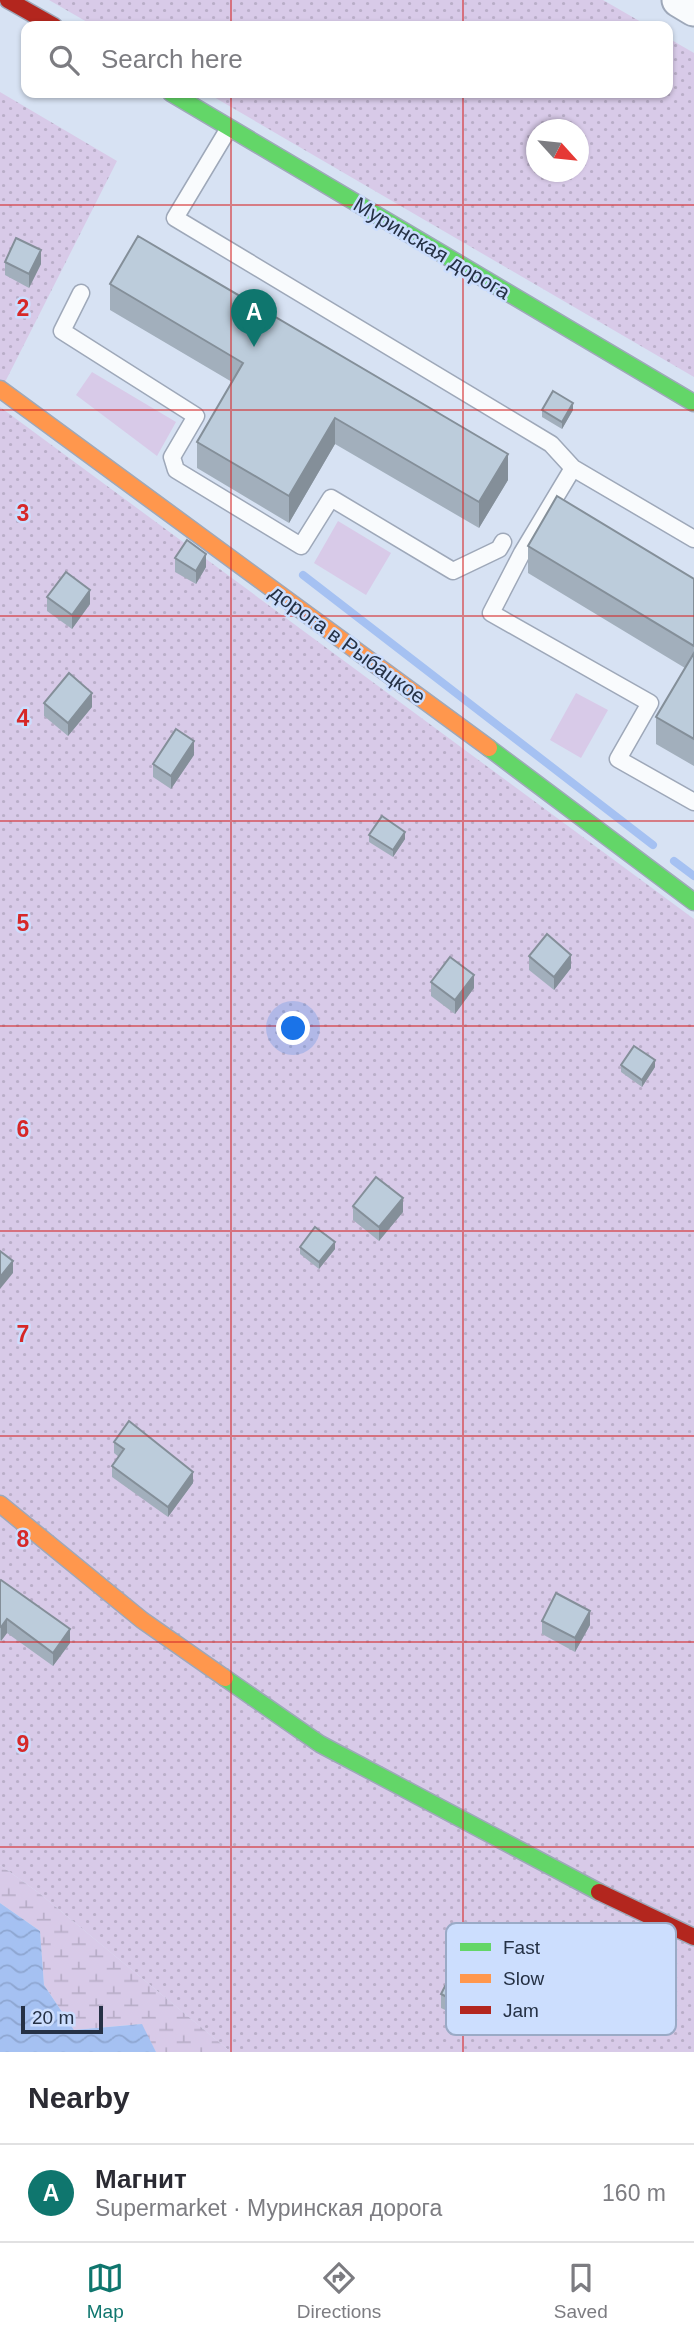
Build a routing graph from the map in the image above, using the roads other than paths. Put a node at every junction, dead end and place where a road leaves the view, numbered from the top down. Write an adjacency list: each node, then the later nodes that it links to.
1 (8, 0): 2 (street)
2 (45, 21)
3 (179, 98): 4 (street, Муринская дорога)
4 (229, 128): 7 (street, Муринская дорога); 8 (lane)
5 (81, 293): 10 (lane)
6 (0, 389): 12 (street, дорога в Рыбацкое)
7 (694, 403)
8 (573, 468): 9 (lane); 11 (lane)
9 (694, 540)
10 (503, 542)
11 (694, 802)
12 (694, 902)
13 (0, 1504): 14 (street)
14 (664, 1923)
15 (676, 1928): 16 (street)
16 (694, 1937)

